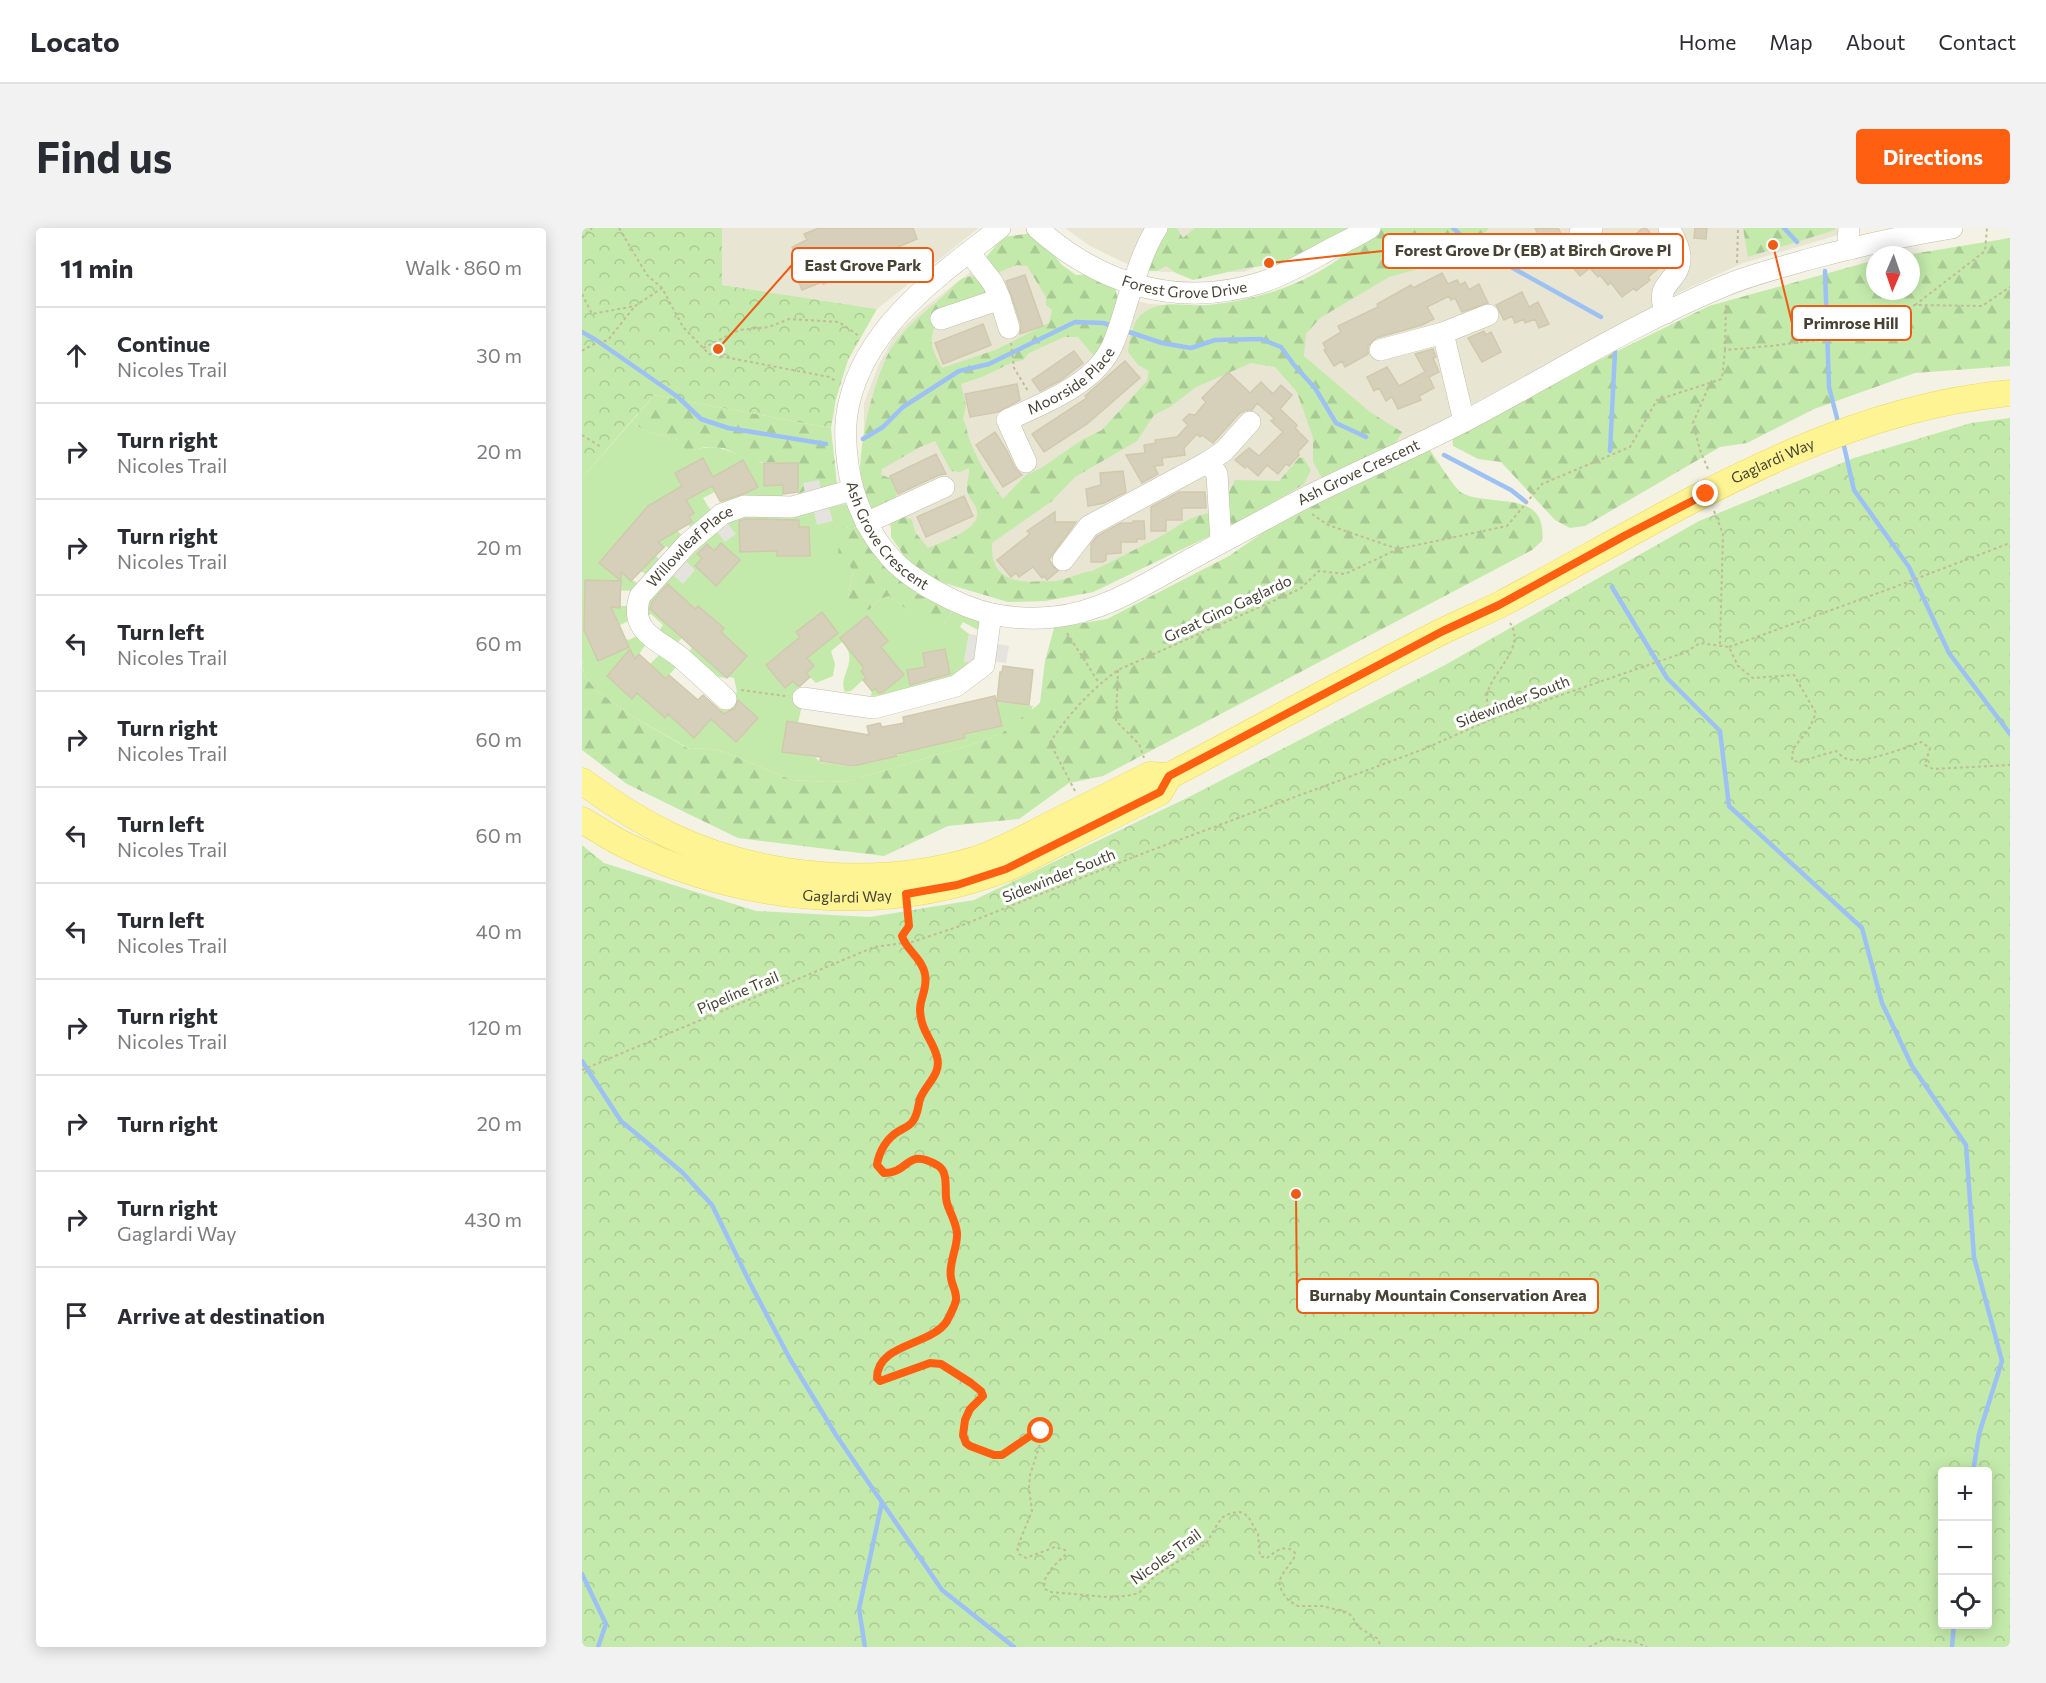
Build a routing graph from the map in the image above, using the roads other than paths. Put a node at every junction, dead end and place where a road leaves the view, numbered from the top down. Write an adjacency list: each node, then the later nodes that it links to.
1 (1000, 228): 8 (street, Ash Grove Crescent)
2 (1037, 228): 9 (street, Forest Grove Drive)
3 (1157, 228): 9 (street, Moorside Place)
4 (1370, 228): 9 (street, Forest Grove Drive)
5 (1669, 228): 11 (street)
6 (1952, 228): 7 (street, Ash Grove Crescent)
7 (1850, 238): 11 (street, Ash Grove Crescent)
8 (969, 252): 10 (street); 23 (street, Ash Grove Crescent)
9 (1133, 285): 20 (street, Moorside Place)
10 (1000, 299): 13 (street); 15 (street)
11 (1666, 313): 18 (street, Ash Grove Crescent)
12 (1488, 315): 14 (street)
13 (942, 320)
14 (1443, 333): 16 (street); 18 (street)
15 (1010, 337)
16 (1380, 350)
17 (2010, 393): 30 (main road, Gaglardi Way)
18 (1464, 421): 25 (street, Ash Grove Crescent)
19 (1250, 422): 21 (street)
20 (1026, 462)
21 (1208, 462): 25 (street); 26 (street)
22 (944, 487): 24 (street)
23 (852, 490): 24 (street, Ash Grove Crescent); 29 (street, Willowleaf Place)
24 (866, 523): 27 (street, Ash Grove Crescent)
25 (1221, 543): 27 (street, Ash Grove Crescent)
26 (1063, 560)
27 (991, 614): 28 (street)
28 (803, 698)
29 (726, 699)
30 (1160, 776): 31 (main road, Gaglardi Way); 32 (main road, Gaglardi Way)
31 (582, 781)
32 (582, 820)

